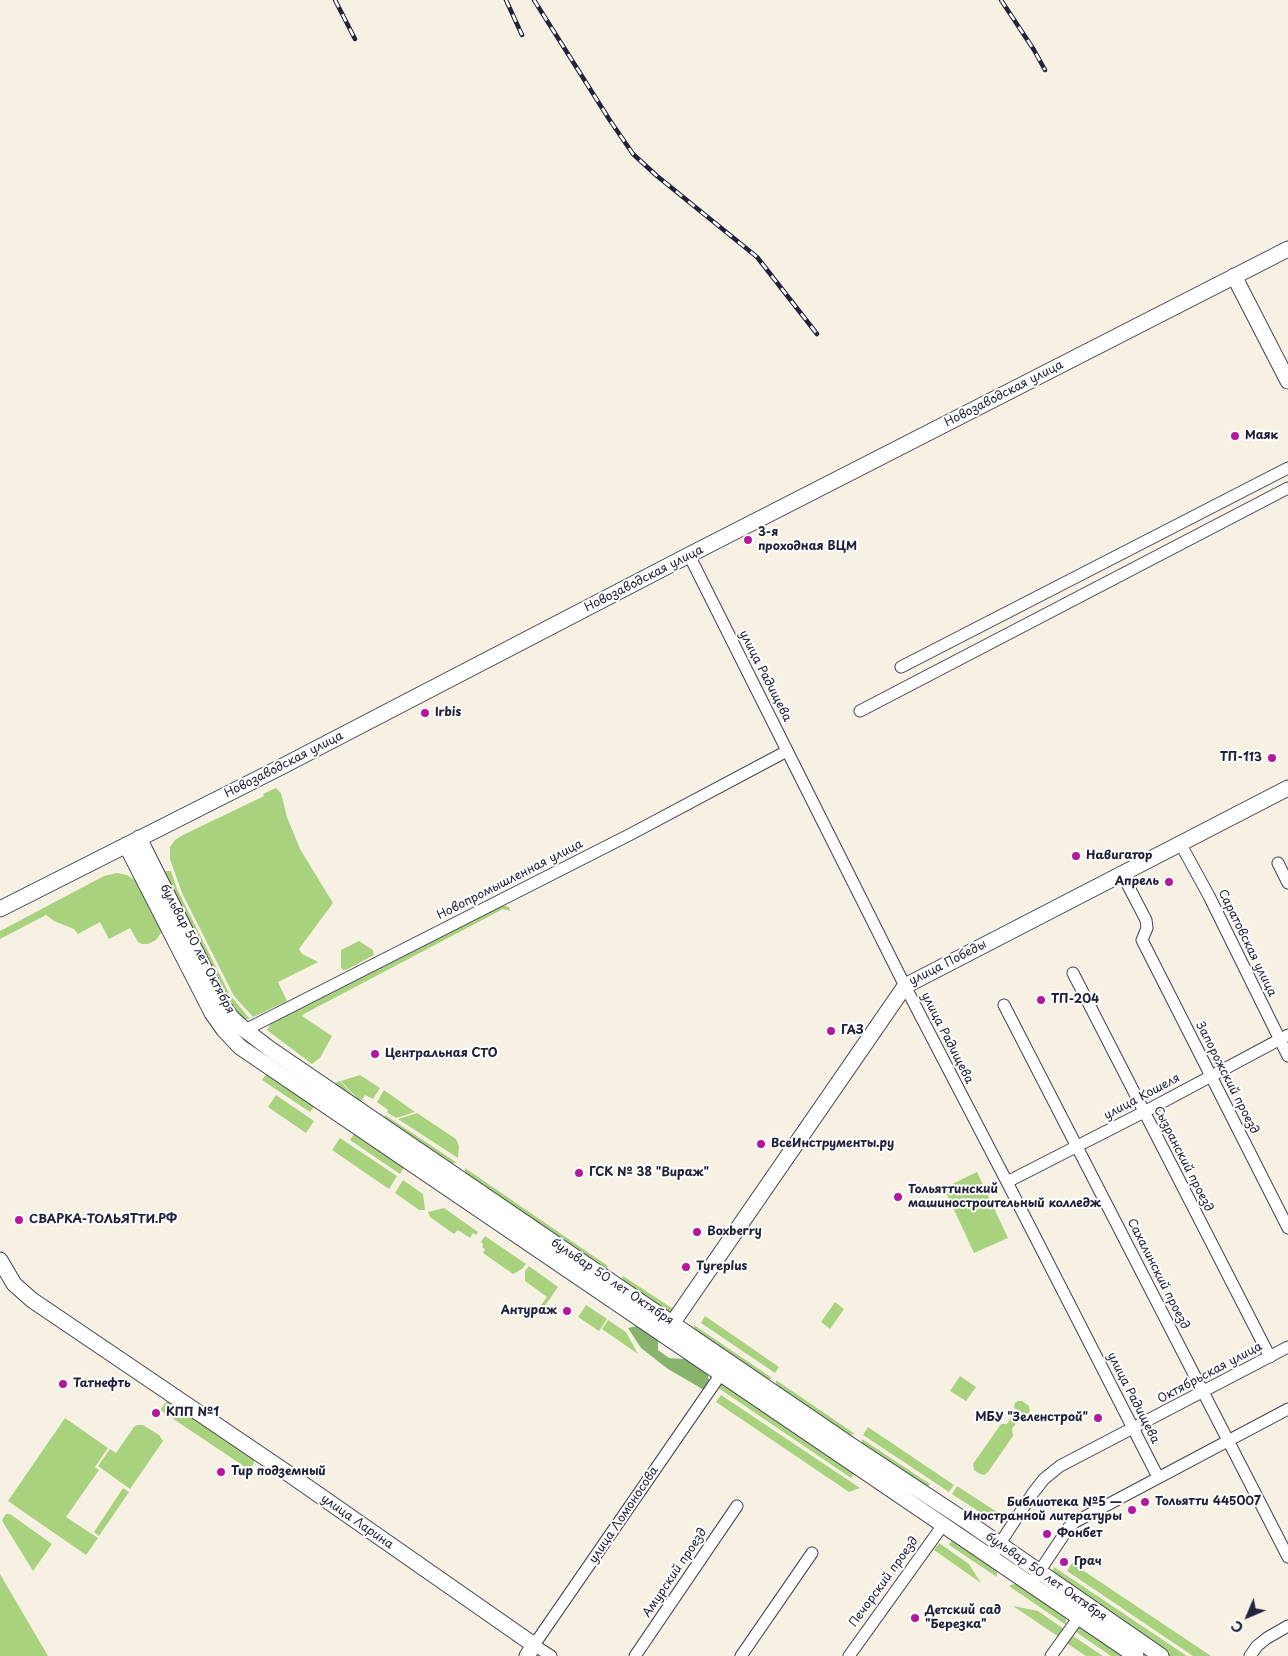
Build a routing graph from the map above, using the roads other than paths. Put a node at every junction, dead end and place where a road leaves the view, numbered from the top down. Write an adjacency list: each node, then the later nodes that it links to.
1 (1288, 249): 2 (main road, Новозаводская улица)
2 (1234, 276): 3 (main road); 6 (main road, Новозаводская улица)
3 (1288, 381)
4 (1288, 468): 7 (street)
5 (1288, 488): 8 (street)
6 (689, 555): 9 (street, улица Радищева); 11 (main road, Новозаводская улица)
7 (902, 667)
8 (860, 712)
9 (787, 751): 19 (street, улица Радищева); 21 (street, Новопромышленная улица)
10 (1288, 788): 12 (main road, улица Победы)
11 (133, 842): 15 (main road, бульвар 50 лет Октября); 17 (main road, Новозаводская улица)
12 (1180, 843): 14 (main road, улица Победы); 22 (street, Саратовская улица)
13 (1278, 863): 16 (street)
14 (1122, 874): 19 (main road, улица Победы); 24 (street, Запорожский проезд)
15 (152, 880): 21 (main road, бульвар 50 лет Октября); 27 (main road, бульвар 50 лет Октября)
16 (1288, 883)
17 (0, 909)
18 (1073, 973): 25 (street, Сызранский проезд)
19 (905, 986): 28 (street, улица Радищева); 31 (main road, улица Победы)
20 (1004, 1005): 26 (street, Сахалинский проезд)
21 (244, 1030): 27 (main road, бульвар 50 лет Октября)
22 (1284, 1038): 23 (street, Саратовская улица); 24 (street, улица Кошеля)
23 (1288, 1056)
24 (1210, 1076): 25 (street, улица Кошеля); 29 (street, Запорожский проезд)
25 (1144, 1112): 26 (street, улица Кошеля); 33 (street, Сызранский проезд)
26 (1077, 1146): 28 (street, улица Кошеля); 35 (street, Сахалинский проезд)
27 (416, 1158): 31 (main road, бульвар 50 лет Октября)
28 (1007, 1182): 37 (street, улица Радищева)
29 (1288, 1228)
30 (0, 1260): 49 (main road, улица Ларина)
31 (669, 1329): 34 (main road, бульвар 50 лет Октября); 42 (main road, бульвар 50 лет Октября)
32 (1288, 1347): 33 (street, Октябрьская улица)
33 (1270, 1356): 35 (street, Октябрьская улица)
34 (720, 1374): 41 (main road, бульвар 50 лет Октября); 49 (street, улица Ломоносова)
35 (1204, 1392): 37 (street, Октябрьская улица); 38 (street, Сахалинский проезд)
36 (1288, 1409): 38 (street)
37 (1133, 1428): 39 (street, улица Радищева); 42 (street, Октябрьская улица)
38 (1229, 1440): 39 (street); 45 (street, Сахалинский проезд)
39 (1158, 1477): 46 (street)
40 (737, 1506): 51 (street, Амурский проезд)
41 (943, 1525): 44 (main road, бульвар 50 лет Октября); 53 (street, Печорский проезд)
42 (999, 1544): 44 (street, Октябрьская улица); 46 (main road, бульвар 50 лет Октября)
43 (812, 1553): 52 (street)
44 (990, 1557): 46 (main road, бульвар 50 лет Октября)
45 (1288, 1557)
46 (1035, 1578): 47 (main road, бульвар 50 лет Октября); 56 (main road, бульвар 50 лет Октября)
47 (1079, 1617): 54 (street); 55 (main road, бульвар 50 лет Октября)
48 (1288, 1626): 57 (street)
49 (530, 1650): 50 (street, улица Ларина)
50 (550, 1656)
51 (635, 1656)
52 (741, 1656)
53 (849, 1656)
54 (1051, 1656)
55 (1136, 1656)
56 (1161, 1656)
57 (1250, 1656)

